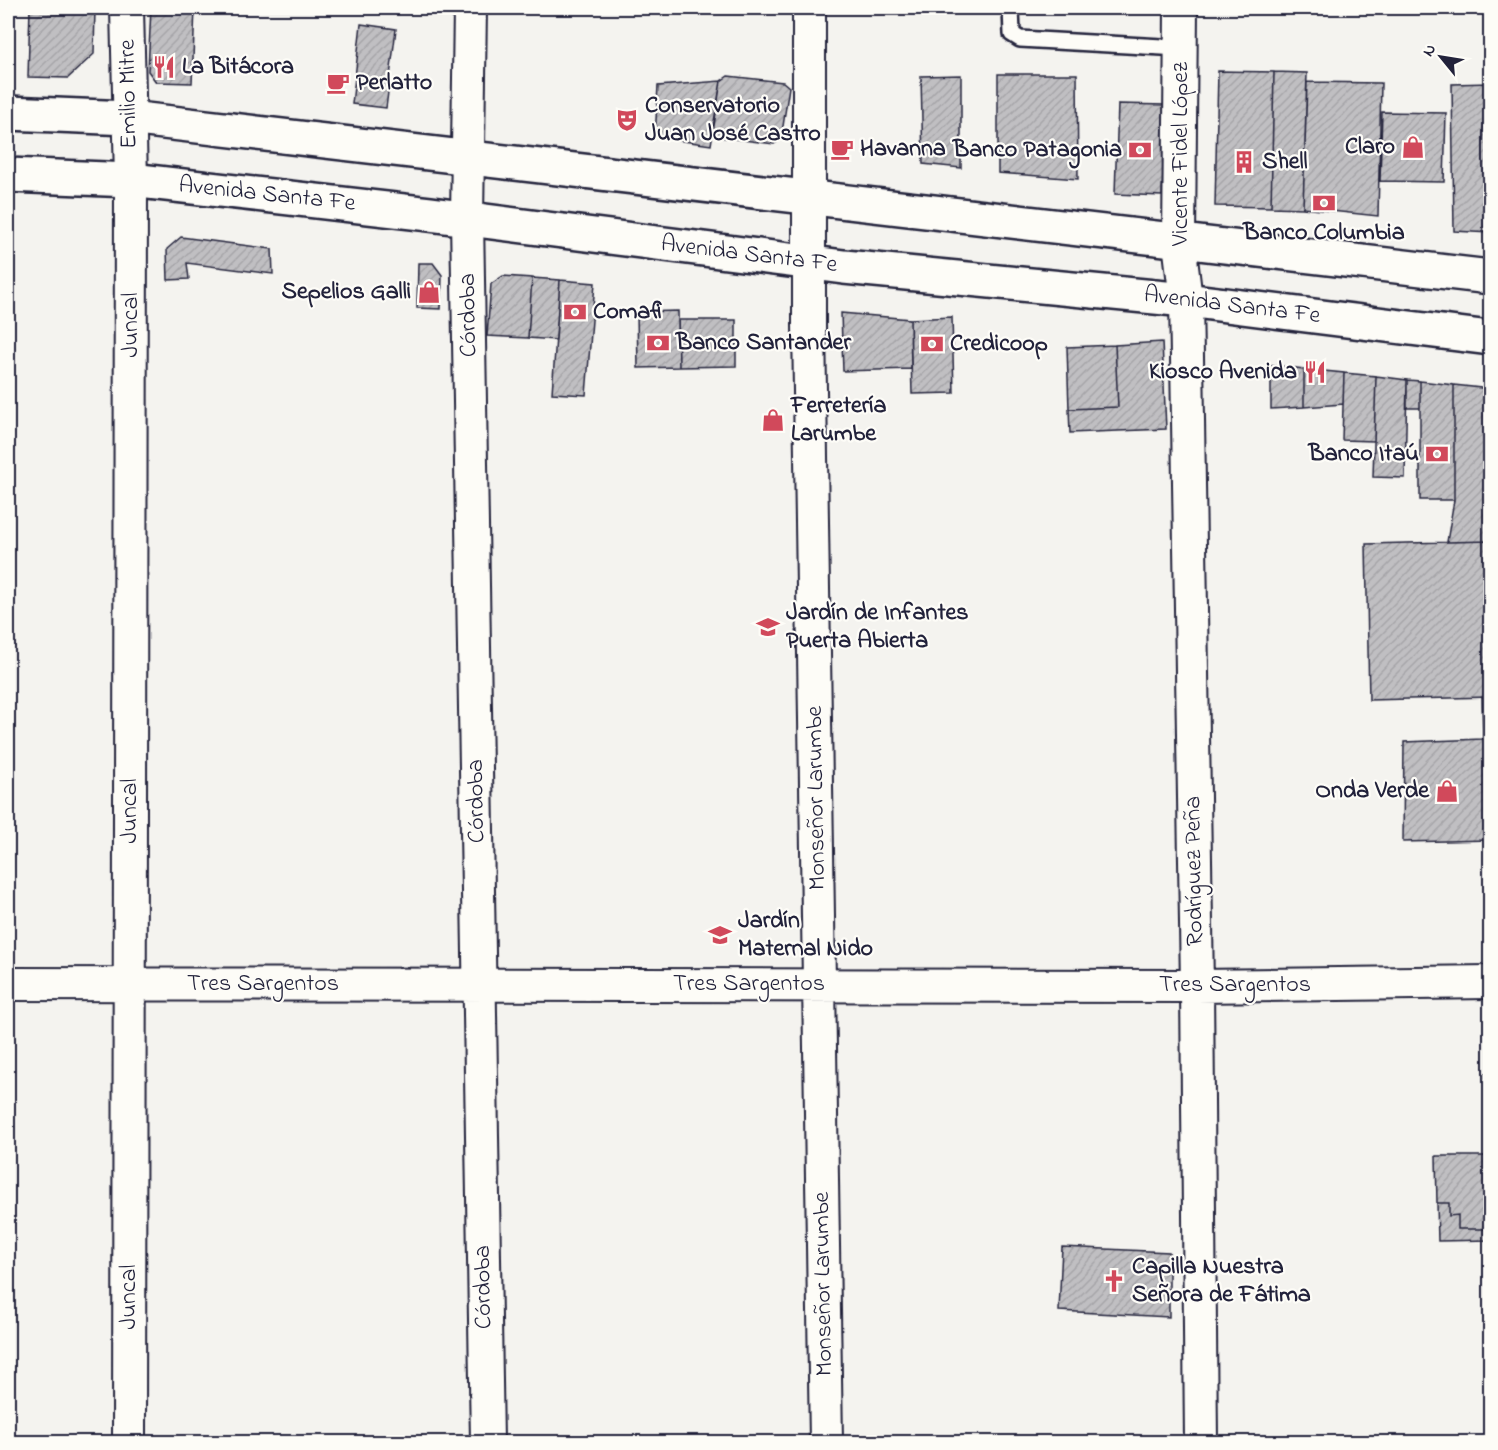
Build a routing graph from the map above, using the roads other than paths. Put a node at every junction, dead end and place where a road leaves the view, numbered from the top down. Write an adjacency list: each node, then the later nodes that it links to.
1 (127, 8): 8 (street, Emilio Mitre)
2 (470, 8): 9 (street, Córdoba)
3 (809, 8): 12 (street, Monseñor Larumbe)
4 (1011, 8): 6 (lane)
5 (1181, 8): 6 (street, Vicente Fidel López)
6 (1180, 48): 14 (street, Vicente Fidel López)
7 (8, 113): 8 (main road)
8 (129, 118): 9 (main road); 11 (street, Emilio Mitre)
9 (468, 159): 12 (main road); 13 (street, Córdoba)
10 (8, 175): 11 (main road, Avenida Santa Fe)
11 (131, 180): 13 (main road, Avenida Santa Fe); 20 (street, Juncal)
12 (810, 198): 14 (main road); 15 (street, Monseñor Larumbe)
13 (467, 218): 15 (main road, Avenida Santa Fe); 22 (street, Córdoba)
14 (1179, 242): 16 (main road); 17 (street, Vicente Fidel López)
15 (809, 262): 17 (main road, Avenida Santa Fe); 23 (street, Monseñor Larumbe)
16 (1491, 277)
17 (1186, 300): 18 (main road, Avenida Santa Fe); 24 (street, Rodríguez Peña)
18 (1491, 338)
19 (1491, 982): 24 (street, Tres Sargentos)
20 (130, 983): 21 (street, Tres Sargentos); 22 (street, Tres Sargentos); 25 (street, Juncal)
21 (8, 984)
22 (480, 984): 23 (street, Tres Sargentos); 26 (street, Córdoba)
23 (821, 984): 24 (street, Tres Sargentos); 27 (street, Monseñor Larumbe)
24 (1197, 986): 28 (street, Rodríguez Peña)
25 (129, 1443)
26 (487, 1443)
27 (826, 1443)
28 (1201, 1443)

